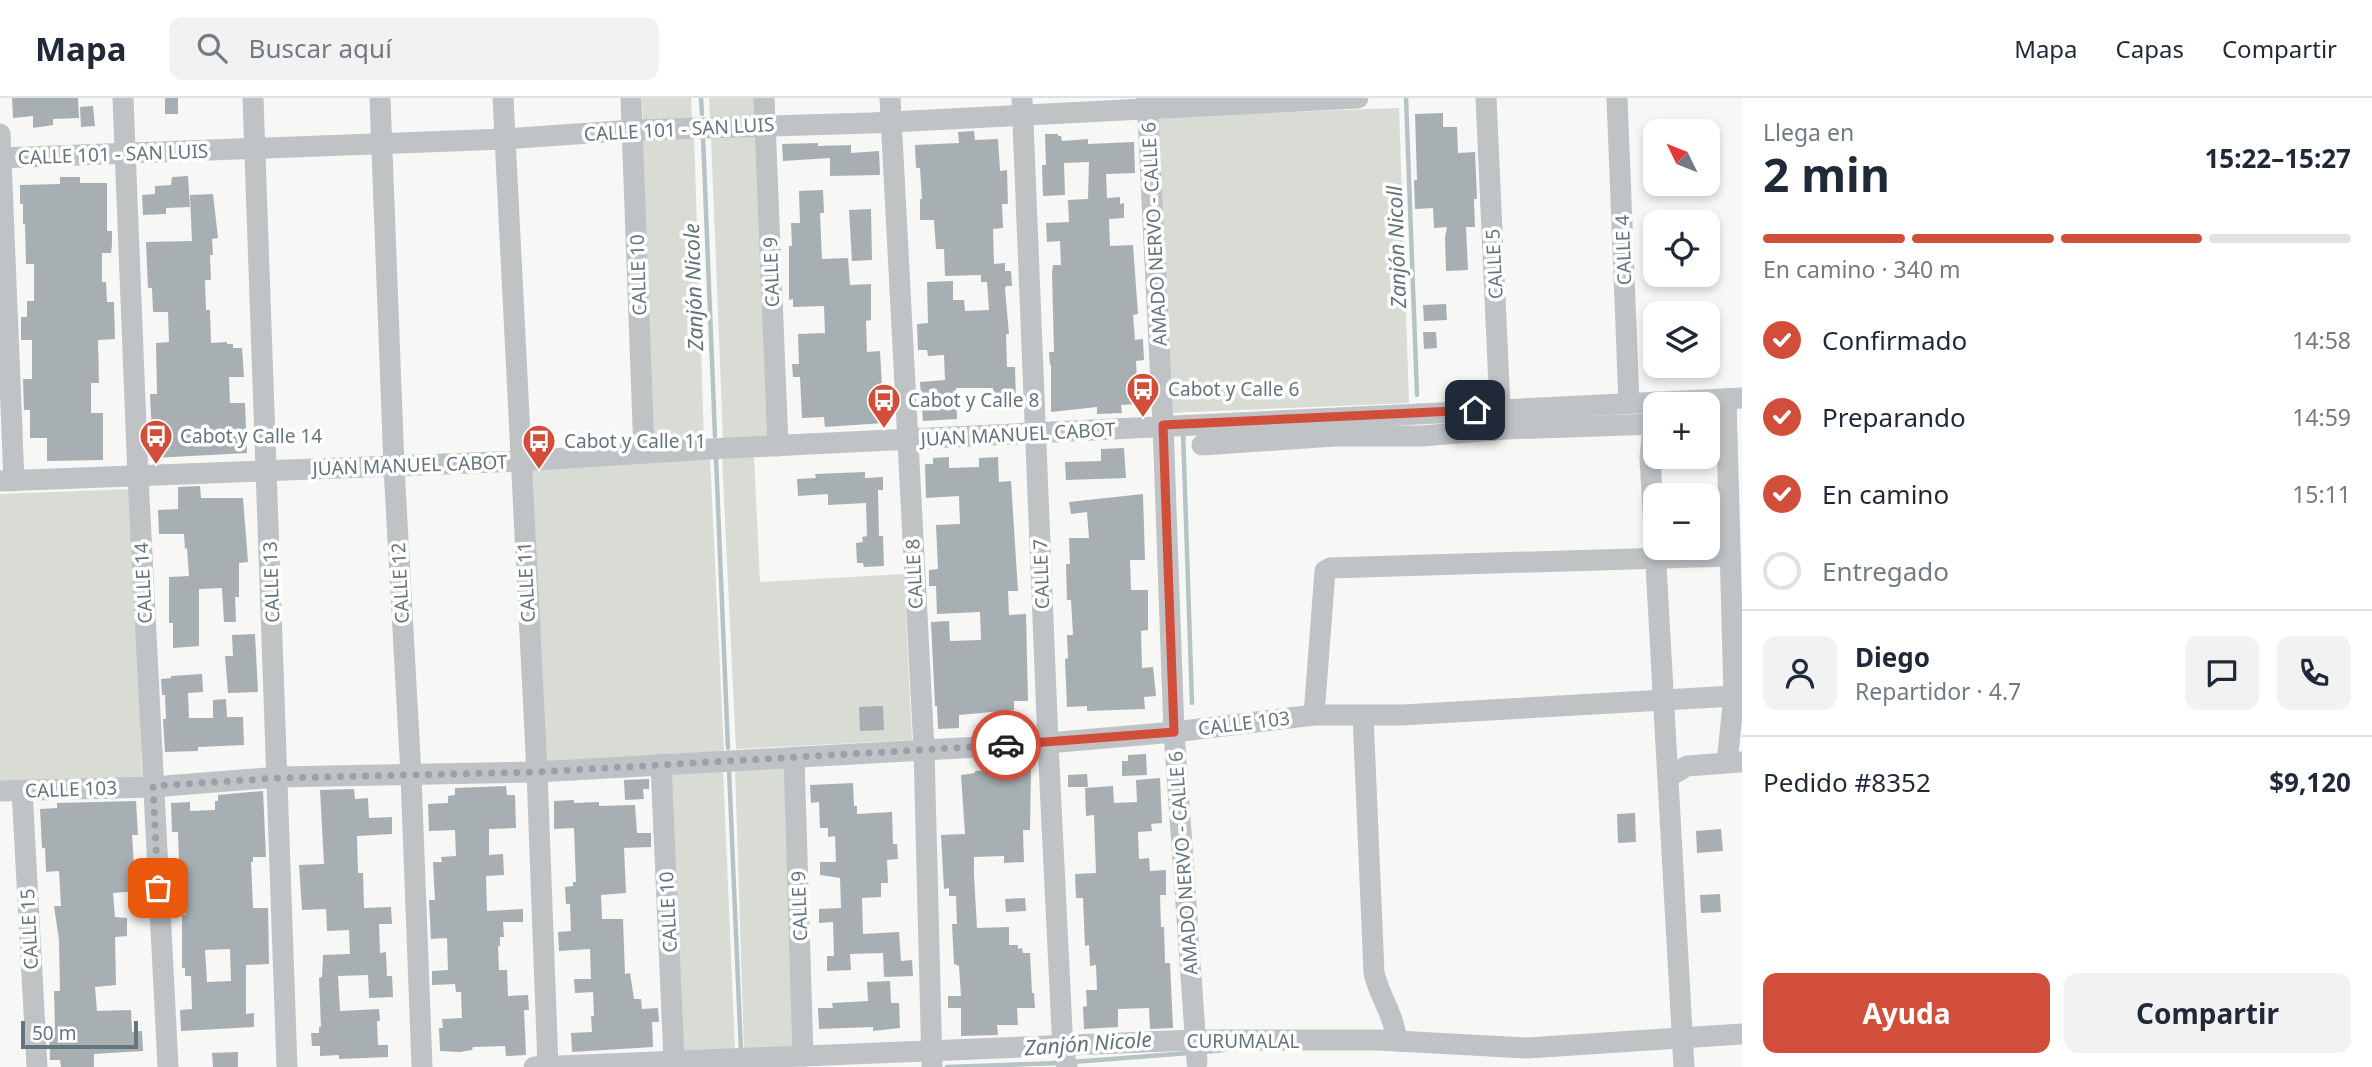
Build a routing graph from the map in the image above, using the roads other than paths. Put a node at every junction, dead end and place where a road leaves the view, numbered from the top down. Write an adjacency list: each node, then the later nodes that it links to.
1 (123, 98): 20 (street, CALLE 14)
2 (253, 98): 19 (street, CALLE 13)
3 (380, 98): 18 (street, CALLE 12)
4 (503, 98): 17 (street, CALLE 11)
5 (631, 98): 15 (street, CALLE 10)
6 (765, 98): 14 (street, CALLE 9)
7 (890, 98): 13 (street, CALLE 8)
8 (1358, 98): 11 (street, CALLE 101 - SAN LUIS)
9 (1486, 98): 26 (street, CALLE 5)
10 (1617, 98): 24 (street, CALLE 4)
11 (1148, 102): 12 (street, CALLE 101 - SAN LUIS); 28 (street, AMADO NERVO - CALLE 6)
12 (1023, 106): 13 (street, CALLE 101 - SAN LUIS); 29 (street, CALLE 7)
13 (891, 122): 14 (street, CALLE 101 - SAN LUIS); 30 (street, CALLE 8)
14 (765, 125): 15 (street, CALLE 101 - SAN LUIS); 32 (street, CALLE 9)
15 (633, 130): 17 (street, CALLE 101 - SAN LUIS); 33 (street, CALLE 10)
16 (0, 134): 21 (street)
17 (504, 139): 18 (street, CALLE 101 - SAN LUIS); 35 (street, CALLE 11)
18 (383, 144): 19 (street, CALLE 101 - SAN LUIS); 36 (street, CALLE 12)
19 (256, 149): 20 (street, CALLE 101 - SAN LUIS); 37 (street, CALLE 13)
20 (125, 152): 21 (street, CALLE 101 - SAN LUIS); 38 (street, CALLE 14)
21 (1, 158): 39 (street)
22 (1734, 398): 25 (street)
23 (1643, 402): 24 (street, JUAN MANUEL CABOT)
24 (1629, 403): 26 (street, JUAN MANUEL CABOT)
25 (1720, 418)
26 (1503, 419): 27 (street); 28 (street, JUAN MANUEL CABOT); 31 (street)
27 (1643, 424)
28 (1163, 425): 29 (street, JUAN MANUEL CABOT); 48 (street, AMADO NERVO - CALLE 6)
29 (1036, 433): 30 (street, JUAN MANUEL CABOT); 49 (street, CALLE 7)
30 (907, 440): 32 (street, JUAN MANUEL CABOT); 50 (street, CALLE 8)
31 (1202, 445)
32 (778, 446): 33 (street, JUAN MANUEL CABOT)
33 (644, 453): 35 (street, JUAN MANUEL CABOT)
34 (1720, 453): 41 (street)
35 (520, 461): 36 (street, JUAN MANUEL CABOT); 54 (street, CALLE 11)
36 (394, 467): 37 (street, JUAN MANUEL CABOT); 55 (street, CALLE 12)
37 (267, 471): 38 (street, JUAN MANUEL CABOT); 57 (street, CALLE 13)
38 (138, 477): 39 (street, JUAN MANUEL CABOT); 58 (street, CALLE 14)
39 (7, 481)
40 (1720, 556): 41 (street)
41 (1730, 556): 44 (street)
42 (1643, 558): 46 (street)
43 (1656, 560): 45 (street)
44 (1734, 696): 45 (street, CALLE 103); 52 (street)
45 (1664, 701): 47 (street, CALLE 103); 56 (street)
46 (1314, 715): 47 (street, CALLE 103); 48 (street, CALLE 103)
47 (1363, 715): 64 (street)
48 (1174, 732): 49 (street, CALLE 103); 63 (street, AMADO NERVO - CALLE 6)
49 (1048, 743): 50 (street, CALLE 103); 65 (street, CALLE 7)
50 (923, 749): 51 (street, CALLE 103); 67 (street, CALLE 8)
51 (794, 757): 53 (street, CALLE 103); 66 (street, CALLE 9)
52 (1735, 762): 56 (street)
53 (661, 764): 54 (street, CALLE 103); 68 (street, CALLE 10)
54 (537, 772): 55 (street, CALLE 103); 70 (street, CALLE 11)
55 (411, 775): 57 (street, CALLE 103); 74 (street, CALLE 12)
56 (1668, 777): 62 (street)
57 (278, 778): 58 (street, CALLE 103); 73 (street, CALLE 13)
58 (153, 786): 59 (street, CALLE 103); 72 (street, CALLE 14)
59 (22, 790): 60 (street, CALLE 103); 71 (street, CALLE 15)
60 (0, 792)
61 (1742, 1034): 62 (street, CURUMALAL)
62 (1683, 1037): 64 (street, CURUMALAL); 76 (street)
63 (1195, 1041): 64 (street, CURUMALAL); 65 (street, CURUMALAL); 69 (street, AMADO NERVO - CALLE 6)
64 (1397, 1041)
65 (1064, 1054): 67 (street, CURUMALAL)
66 (803, 1056): 67 (street, CURUMALAL); 68 (street, CURUMALAL)
67 (932, 1059)
68 (674, 1061): 70 (street, CURUMALAL)
69 (1197, 1062)
70 (548, 1066): 75 (street, CURUMALAL)
71 (37, 1067)
72 (168, 1067)
73 (287, 1067)
74 (422, 1067)
75 (534, 1067)
76 (1684, 1067)

